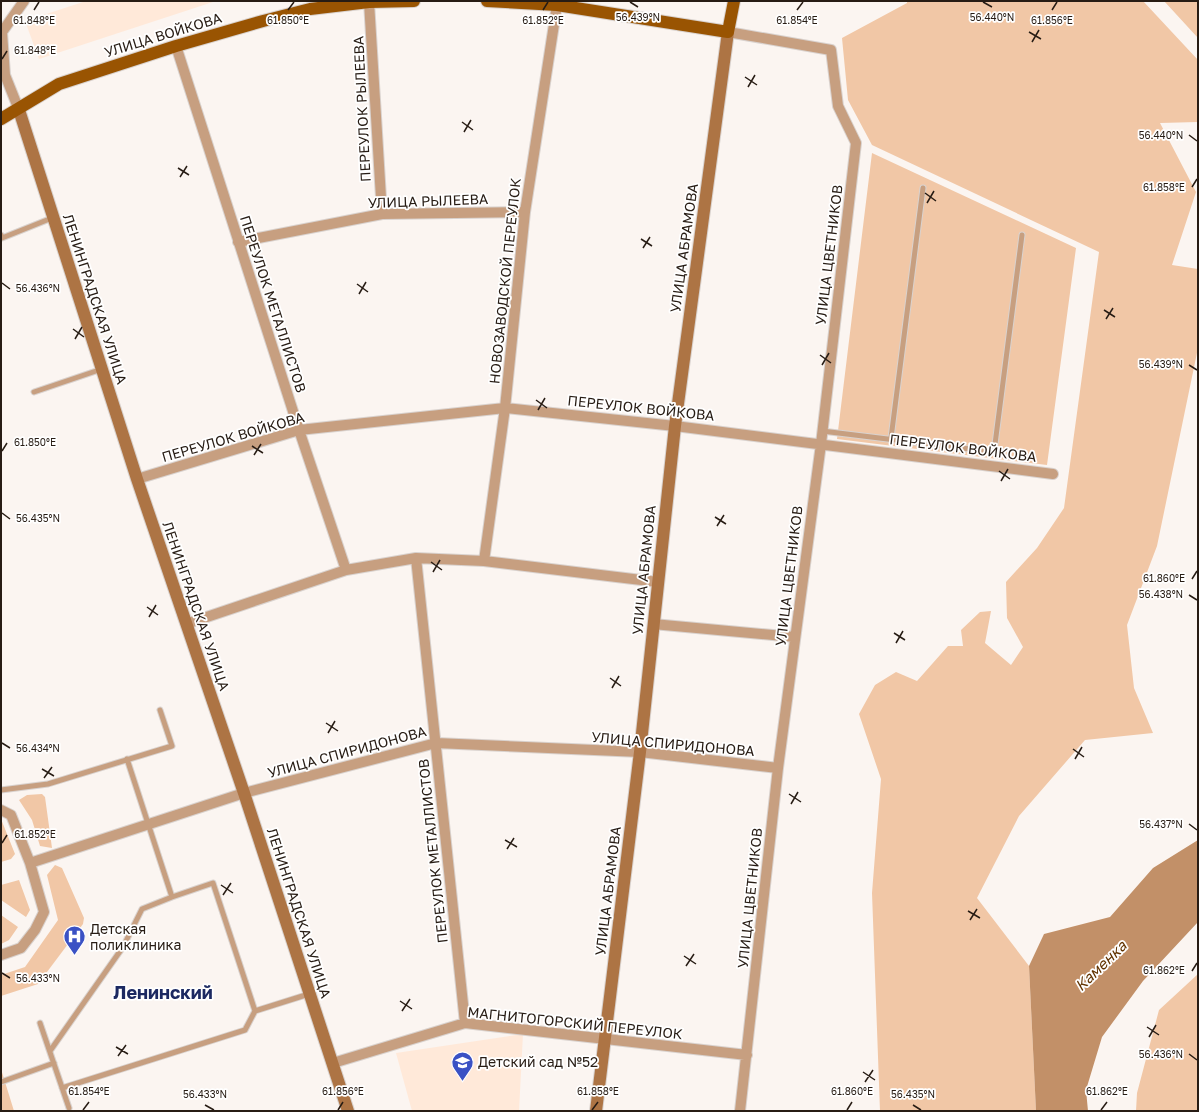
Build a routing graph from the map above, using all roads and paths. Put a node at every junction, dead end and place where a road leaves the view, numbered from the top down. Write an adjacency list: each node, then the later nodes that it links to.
1 (24, 1): 9 (street)
2 (414, 1): 5 (main road, УЛИЦА ВОЙКОВА)
3 (487, 1): 6 (main road)
4 (734, 1): 7 (main road)
5 (369, 2): 8 (main road, УЛИЦА ВОЙКОВА); 13 (street, ПЕРЕУЛОК РЫЛЕЕВА)
6 (557, 5): 7 (main road); 12 (street, НОВОЗАВОДСКОЙ ПЕРЕУЛОК)
7 (728, 32): 21 (street, УЛИЦА АБРАМОВА); 23 (street, УЛИЦА ЦВЕТНИКОВ)
8 (176, 46): 9 (main road, УЛИЦА ВОЙКОВА); 17 (street, ПЕРЕУЛОК МЕТАЛЛИСТОВ)
9 (19, 110): 10 (main road, УЛИЦА ВОЙКОВА); 14 (street, ЛЕНИНГРАДСКАЯ УЛИЦА)
10 (1, 119)
11 (922, 188): 24 (lane)
12 (525, 212): 13 (street, УЛИЦА РЫЛЕЕВА); 20 (street, НОВОЗАВОДСКОЙ ПЕРЕУЛОК)
13 (382, 214): 17 (street, УЛИЦА РЫЛЕЕВА)
14 (53, 217): 16 (lane); 18 (street, ЛЕНИНГРАДСКАЯ УЛИЦА)
15 (1022, 234): 24 (lane)
16 (1, 238)
17 (238, 242): 22 (street, ПЕРЕУЛОК МЕТАЛЛИСТОВ)
18 (102, 369): 19 (lane); 27 (street, ЛЕНИНГРАДСКАЯ УЛИЦА)
19 (34, 392)
20 (505, 408): 21 (street, ПЕРЕУЛОК ВОЙКОВА); 22 (street, ПЕРЕУЛОК ВОЙКОВА); 29 (street, НОВОЗАВОДСКОЙ ПЕРЕУЛОК)
21 (675, 426): 25 (street, ПЕРЕУЛОК ВОЙКОВА); 31 (street, УЛИЦА АБРАМОВА)
22 (299, 430): 27 (street, ПЕРЕУЛОК ВОЙКОВА); 30 (street, ПЕРЕУЛОК МЕТАЛЛИСТОВ)
23 (822, 431): 24 (lane); 25 (street, УЛИЦА ЦВЕТНИКОВ)
24 (891, 438)
25 (821, 444): 26 (street, ПЕРЕУЛОК ВОЙКОВА); 34 (street, УЛИЦА ЦВЕТНИКОВ)
26 (1053, 474)
27 (136, 479): 32 (street, ЛЕНИНГРАДСКАЯ УЛИЦА)
28 (416, 558): 29 (street); 30 (street); 36 (street, ПЕРЕУЛОК МЕТАЛЛИСТОВ)
29 (484, 561): 31 (street)
30 (346, 570): 32 (street)
31 (658, 582): 33 (street, УЛИЦА АБРАМОВА)
32 (186, 624): 41 (street, ЛЕНИНГРАДСКАЯ УЛИЦА)
33 (654, 624): 34 (street); 37 (street, УЛИЦА АБРАМОВА)
34 (795, 637): 39 (street, УЛИЦА ЦВЕТНИКОВ)
35 (160, 710): 38 (lane)
36 (436, 743): 37 (street, УЛИЦА СПИРИДОНОВА); 41 (street, УЛИЦА СПИРИДОНОВА); 50 (street, ПЕРЕУЛОК МЕТАЛЛИСТОВ)
37 (640, 752): 39 (street, УЛИЦА СПИРИДОНОВА); 51 (street, УЛИЦА АБРАМОВА)
38 (127, 759): 40 (lane); 43 (lane)
39 (778, 768): 53 (street, УЛИЦА ЦВЕТНИКОВ)
40 (1, 790)
41 (244, 793): 43 (street, УЛИЦА СПИРИДОНОВА); 47 (street, ЛЕНИНГРАДСКАЯ УЛИЦА)
42 (1, 810): 44 (street)
43 (148, 824): 44 (street, УЛИЦА СПИРИДОНОВА); 45 (lane)
44 (30, 863): 46 (street)
45 (172, 897): 48 (lane); 52 (lane)
46 (1, 956)
47 (309, 994): 48 (lane); 55 (street, ЛЕНИНГРАДСКАЯ УЛИЦА)
48 (255, 1011): 57 (lane)
49 (40, 1023): 52 (lane)
50 (465, 1023): 51 (street, МАГНИТОГОРСКИЙ ПЕРЕУЛОК); 55 (street, МАГНИТОГОРСКИЙ ПЕРЕУЛОК)
51 (605, 1039): 53 (street, МАГНИТОГОРСКИЙ ПЕРЕУЛОК); 60 (street, УЛИЦА АБРАМОВА)
52 (50, 1051): 54 (lane)
53 (747, 1055): 61 (street, УЛИЦА ЦВЕТНИКОВ)
54 (54, 1063): 56 (lane); 57 (lane)
55 (333, 1063): 59 (street, ЛЕНИНГРАДСКАЯ УЛИЦА)
56 (1, 1082)
57 (62, 1088): 58 (lane)
58 (68, 1108)
59 (348, 1111)
60 (596, 1111)
61 (740, 1111)

